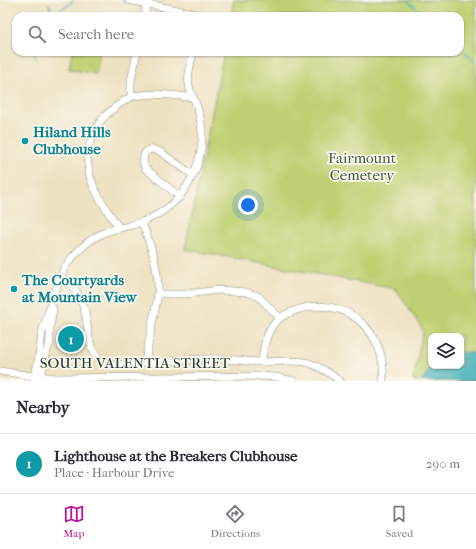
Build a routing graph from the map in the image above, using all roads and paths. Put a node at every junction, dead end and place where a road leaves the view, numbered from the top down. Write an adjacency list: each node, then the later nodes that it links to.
1 (128, 0): 2 (street)
2 (146, 4): 3 (street); 4 (street)
3 (145, 12)
4 (183, 12)
5 (136, 56): 7 (street)
6 (192, 56): 8 (street)
7 (131, 97): 8 (street); 12 (street)
8 (193, 97): 9 (street)
9 (193, 175): 10 (street); 10 (street)
10 (180, 197): 11 (street)
11 (142, 222): 12 (street); 14 (street)
12 (119, 228): 13 (street)
13 (60, 276): 16 (street); 19 (street)
14 (158, 294): 15 (street); 16 (street)
15 (280, 318): 17 (street); 23 (street)
16 (145, 362): 17 (street)
17 (262, 362): 22 (street)
18 (0, 370): 19 (street, SOUTH VALENTIA STREET)
19 (37, 379): 20 (street, SOUTH VALENTIA STREET)
20 (238, 379): 21 (street, SOUTH VALENTIA STREET)
21 (294, 381)
22 (340, 381)
23 (383, 381)

